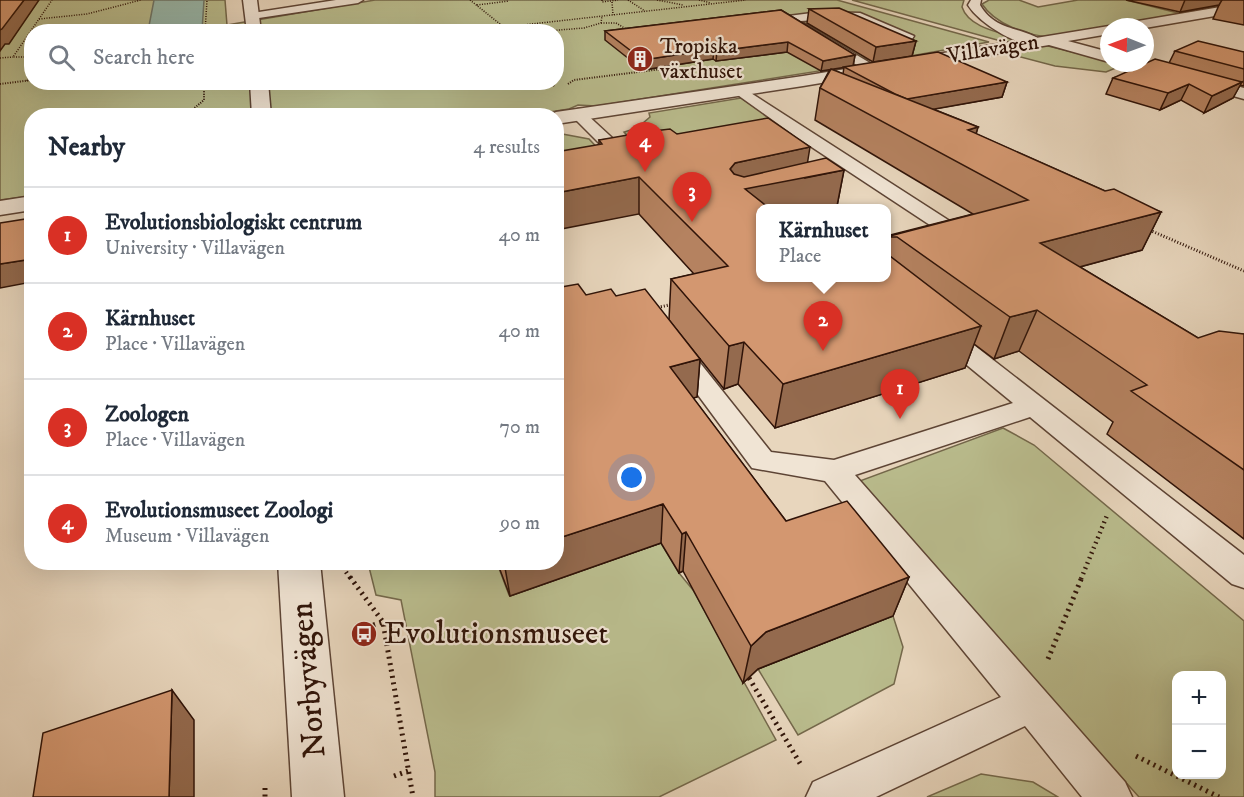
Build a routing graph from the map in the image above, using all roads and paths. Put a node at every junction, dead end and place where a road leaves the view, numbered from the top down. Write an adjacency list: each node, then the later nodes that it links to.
1 (52, 0): 24 (path)
2 (141, 0): 24 (path)
3 (207, 0): 28 (path)
4 (250, 0): 22 (street)
5 (358, 0): 22 (lane)
6 (470, 0): 17 (path)
7 (603, 0): 15 (path)
8 (618, 0): 15 (path)
9 (628, 0): 20 (path)
10 (657, 0): 18 (path)
11 (699, 0): 16 (path)
12 (746, 0): 16 (path)
13 (976, 0): 37 (lane)
14 (509, 1): 17 (path)
15 (612, 2): 21 (path)
16 (715, 3): 18 (path)
17 (476, 5): 30 (path)
18 (687, 6): 20 (path)
19 (1244, 7): 25 (street)
20 (645, 11): 21 (path)
21 (613, 15): 23 (path)
22 (252, 16): 29 (street)
23 (602, 16): 26 (path); 31 (path)
24 (39, 19): 27 (path)
25 (1154, 22)
26 (601, 23): 32 (path); 33 (path)
27 (36, 24)
28 (206, 24)
29 (253, 24)
30 (501, 24)
31 (531, 24)
32 (564, 30)
33 (628, 30)
34 (1100, 31): 37 (street, Villavägen)
35 (908, 36): 43 (lane)
36 (24, 41): 39 (path)
37 (1042, 41): 38 (street); 43 (street, Villavägen)
38 (1100, 55)
39 (13, 57): 40 (path); 41 (path)
40 (24, 57)
41 (0, 58)
42 (665, 60): 47 (path)
43 (873, 69): 50 (street, Villavägen)
44 (1154, 69): 51 (street)
45 (24, 81): 46 (path)
46 (0, 84)
47 (564, 87)
48 (204, 90): 52 (path)
49 (260, 90): 53 (street)
50 (740, 90): 54 (street, Villavägen); 56 (lane)
51 (1244, 94)
52 (194, 108)
53 (261, 108)
54 (578, 114): 55 (street, Villavägen); 58 (lane)
55 (564, 117)
56 (804, 135): 57 (lane); 59 (lane)
57 (780, 138)
58 (607, 166)
59 (867, 176): 60 (lane); 64 (lane)
60 (845, 181)
61 (24, 204): 62 (street)
62 (0, 208)
63 (1145, 229): 65 (path)
64 (891, 249)
65 (1244, 271)
66 (681, 302): 67 (path)
67 (647, 310): 70 (lane)
68 (926, 320): 69 (lane)
69 (1035, 406): 70 (lane); 71 (lane)
70 (834, 471): 78 (lane)
71 (1123, 476): 74 (lane); 78 (path)
72 (300, 570): 83 (street, Norbyvägen)
73 (344, 570): 75 (path)
74 (1244, 574)
75 (382, 622): 76 (path); 80 (path)
76 (367, 627)
77 (749, 678): 82 (path)
78 (1030, 704): 82 (lane); 85 (lane)
79 (1125, 750): 86 (path)
80 (408, 771): 81 (path); 84 (path)
81 (394, 776)
82 (816, 782)
83 (318, 797)
84 (413, 797)
85 (1110, 797)
86 (1219, 797)

